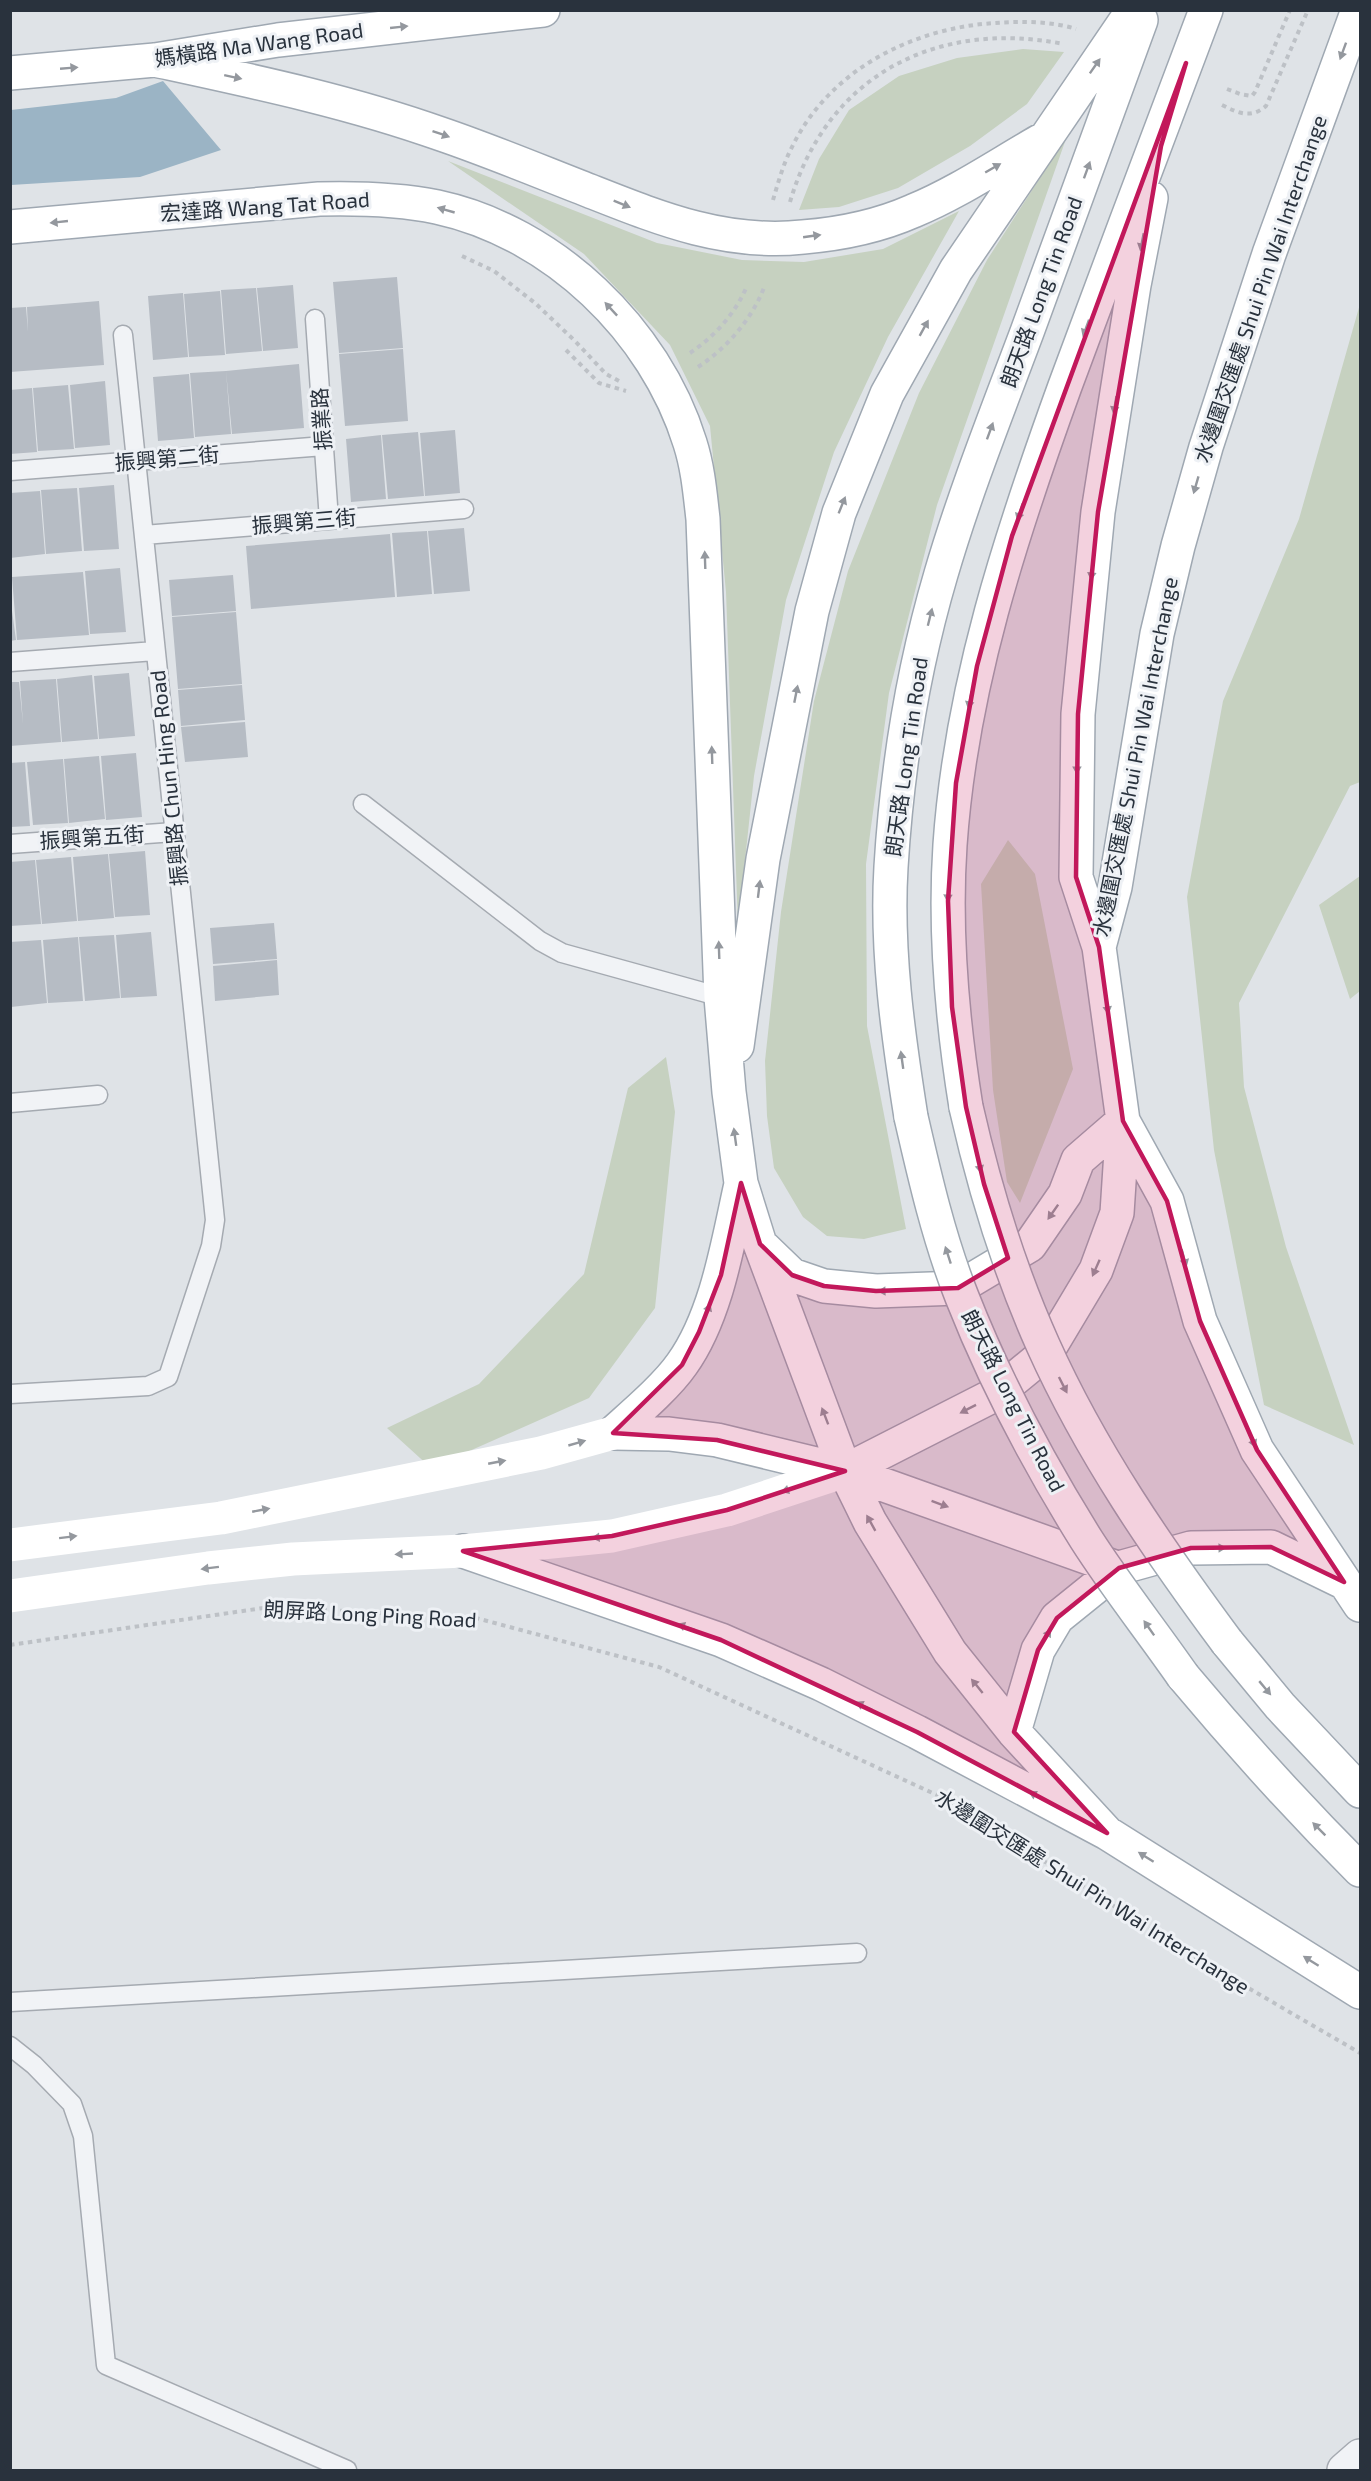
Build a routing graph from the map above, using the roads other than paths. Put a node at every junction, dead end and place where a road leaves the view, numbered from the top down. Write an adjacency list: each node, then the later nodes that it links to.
1 (543, 10): 6 (main road, 媽橫路 Ma Wang Road, one-way to 1)
2 (1133, 10): 9 (main road, one-way to 2)
3 (1145, 10): 43 (main road, 朗天路 Long Tin Road, one-way to 3, bridge)
4 (1206, 10): 7 (main road)
5 (1358, 10): 24 (main road, 水邊圍交匯處 Shui Pin Wai Interchange, one-way to 24)
6 (155, 60): 8 (main road, 媽橫路 Ma Wang Road, one-way to 6); 9 (main road, one-way to 9)
7 (1186, 63): 24 (main road, one-way to 24); 41 (main road, one-way to 41, bridge)
8 (10, 73)
9 (1046, 138): 26 (main road, one-way to 9)
10 (10, 227): 25 (main road, 宏達路 Wang Tat Road, one-way to 10)
11 (315, 319): 13 (lane, 振業路)
12 (123, 335): 14 (lane, 振興路 Chun Hing Road)
13 (324, 446): 14 (lane, 振興第二街); 17 (lane, 振業路)
14 (137, 461): 15 (lane, 振興第二街); 18 (lane, 振興路 Chun Hing Road)
15 (10, 471)
16 (464, 509): 17 (lane, 振興第三街)
17 (329, 520): 18 (lane, 振興第三街)
18 (144, 535): 19 (lane, 振興路 Chun Hing Road)
19 (155, 651): 20 (lane); 22 (lane, 振興路 Chun Hing Road)
20 (10, 662)
21 (363, 804): 25 (lane)
22 (174, 832): 23 (lane, 振興第五街); 32 (lane, 振興路 Chun Hing Road)
23 (10, 844)
24 (1099, 947): 29 (main road, 水邊圍交匯處 Shui Pin Wai Interchange, one-way to 29)
25 (721, 997): 26 (main road)
26 (729, 1092): 30 (main road, one-way to 26)
27 (98, 1095): 28 (lane)
28 (10, 1102)
29 (1123, 1121): 31 (main road, one-way to 31); 34 (main road, 水邊圍交匯處 Shui Pin Wai Interchange, one-way to 34); 38 (main road, one-way to 38)
30 (741, 1183): 31 (main road); 33 (main road, one-way to 30)
31 (760, 1245): 34 (main road, one-way to 31)
32 (10, 1394)
33 (613, 1433): 34 (main road); 35 (main road, one-way to 33)
34 (845, 1471): 36 (main road, 水邊圍交匯處 Shui Pin Wai Interchange, one-way to 36); 37 (main road, one-way to 37); 40 (main road, one-way to 34)
35 (10, 1545)
36 (463, 1551): 39 (main road, one-way to 39); 42 (main road, one-way to 36)
37 (1119, 1568): 38 (main road, one-way to 38); 40 (main road, one-way to 37)
38 (1352, 1594)
39 (10, 1596)
40 (1014, 1732): 42 (main road)
41 (1360, 1791)
42 (1107, 1833): 45 (main road, one-way to 42)
43 (1360, 1870)
44 (857, 1953): 46 (lane)
45 (1360, 1992)
46 (10, 2002)
47 (10, 2046): 49 (lane)
48 (1360, 2456): 50 (street)
49 (347, 2470)
50 (1344, 2470)

